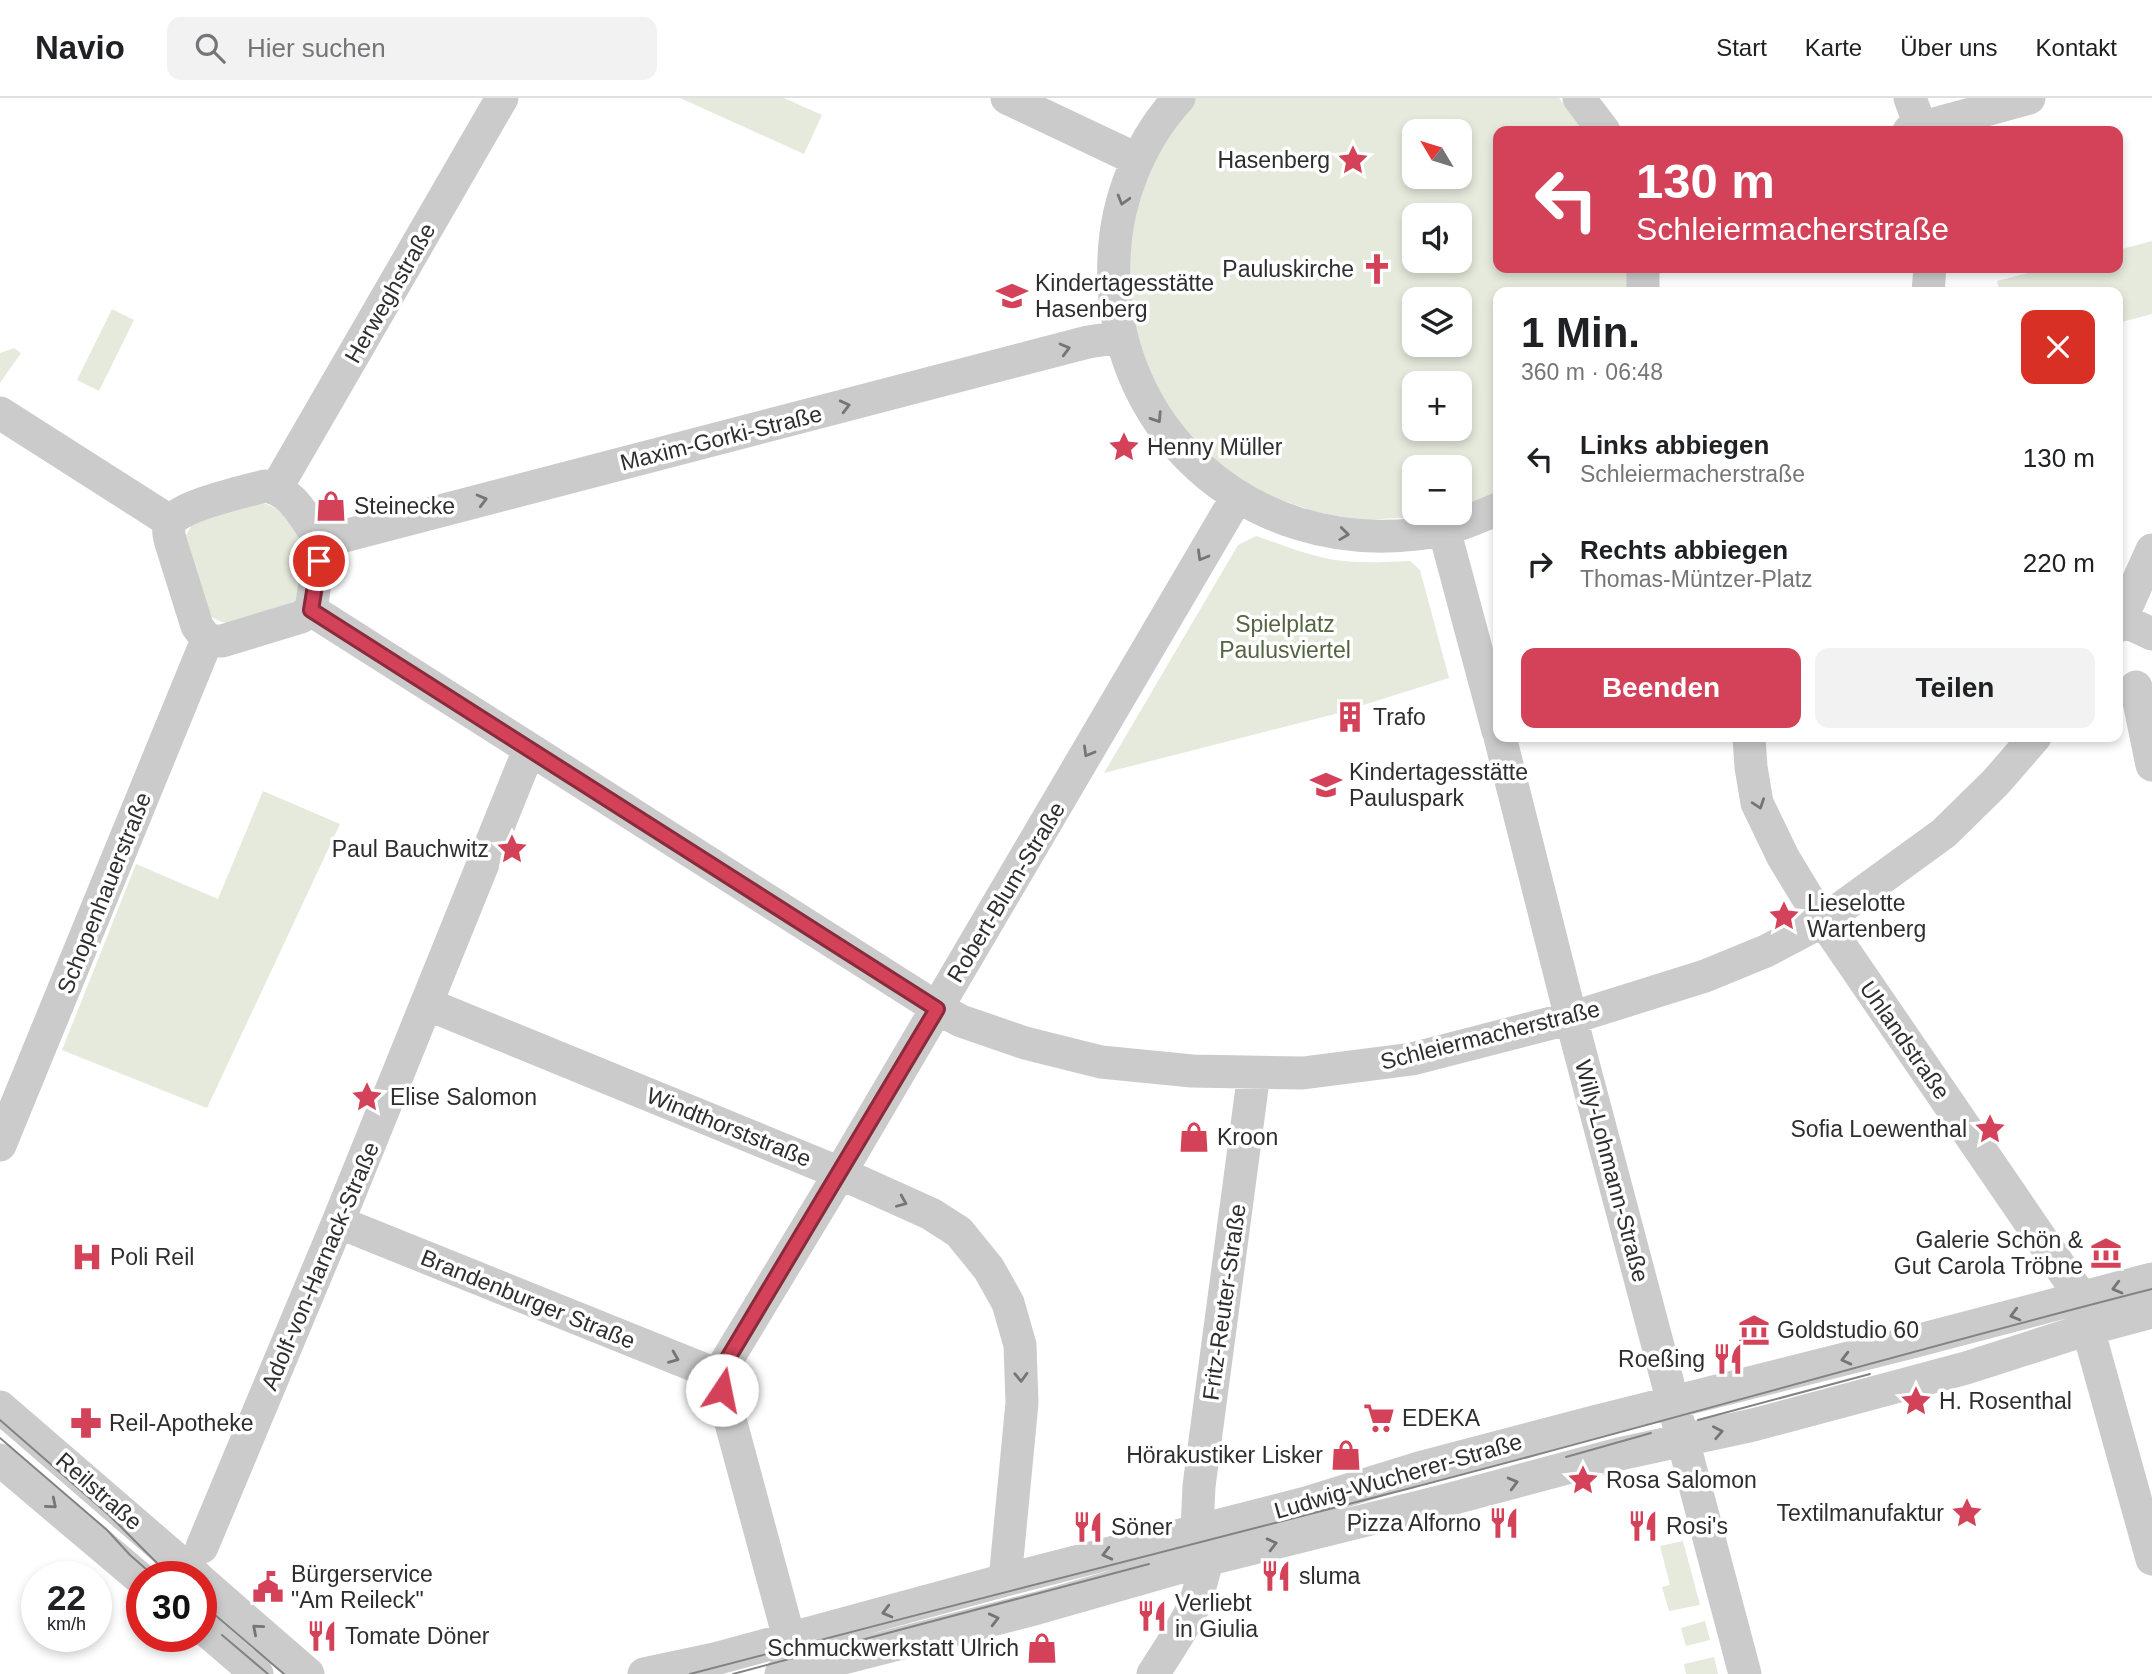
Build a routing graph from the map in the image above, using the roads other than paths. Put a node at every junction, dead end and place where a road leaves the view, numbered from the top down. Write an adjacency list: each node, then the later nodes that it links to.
1 (502, 98): 11 (street, Herweghstraße)
2 (1007, 98): 8 (street)
3 (1179, 98): 8 (street)
4 (1579, 98): 7 (street)
5 (2029, 98): 6 (street)
6 (1915, 122)
7 (1600, 126)
8 (1138, 160): 9 (street, one-way to 9)
9 (1121, 337): 12 (street, one-way to 12); 16 (street, Maxim-Gorki-Straße, one-way to 9)
10 (0, 413): 14 (street)
11 (276, 487): 14 (street); 16 (street)
12 (1237, 497): 15 (street, one-way to 15); 32 (street, Robert-Blum-Straße, one-way to 32)
13 (1493, 511): 15 (street)
14 (171, 522): 22 (street)
15 (1444, 529): 24 (street)
16 (321, 542): 18 (street)
17 (2152, 550): 19 (street)
18 (311, 610): 22 (street); 28 (street, Schleiermacherstraße)
19 (2123, 612)
20 (2123, 623): 21 (street)
21 (2152, 634)
22 (207, 640): 35 (street, Schopenhauerstraße)
23 (2136, 687): 29 (street)
24 (1493, 712)
25 (1501, 742): 33 (street, Willy-Lohmann-Straße)
26 (1749, 742): 30 (street, Uhlandstraße, one-way to 30)
27 (2031, 742): 30 (street, Schleiermacherstraße)
28 (529, 750): 31 (street, Adolf-von-Harnack-Straße); 32 (street, Schleiermacherstraße)
29 (2152, 765)
30 (1823, 921): 33 (street, Schleiermacherstraße); 40 (street, Uhlandstraße)
31 (428, 1004): 36 (street, Windthorststraße); 37 (street, Adolf-von-Harnack-Straße)
32 (937, 1009): 34 (street, Schleiermacherstraße); 36 (street, Robert-Blum-Straße)
33 (1571, 1018): 34 (street, Schleiermacherstraße); 42 (street, Willy-Lohmann-Straße)
34 (1254, 1073): 46 (street, Fritz-Reuter-Straße)
35 (0, 1145)
36 (840, 1173): 41 (street, Robert-Blum-Straße); 51 (street, Windthorststraße, one-way to 51)
37 (338, 1222): 41 (street, Brandenburger Straße, one-way to 41); 49 (street, Adolf-von-Harnack-Straße)
38 (2152, 1279): 40 (street, Ludwig-Wucherer-Straße, one-way to 40)
39 (2152, 1312): 40 (street, Ludwig-Wucherer-Straße)
40 (2085, 1313): 42 (street, Ludwig-Wucherer-Straße, one-way to 42); 44 (street, Ludwig-Wucherer-Straße, one-way to 40); 47 (street, Uhlandstraße)
41 (718, 1375): 53 (street)
42 (1673, 1402): 44 (street, Willy-Lohmann-Straße); 46 (street, Ludwig-Wucherer-Straße)
43 (0, 1407): 48 (street, Reilstraße)
44 (1683, 1439): 46 (street, Ludwig-Wucherer-Straße, one-way to 44); 60 (street, Willy-Lohmann-Straße)
45 (0, 1460): 50 (street, Reilstraße, one-way to 50)
46 (1201, 1545): 51 (street, Ludwig-Wucherer-Straße, one-way to 51); 58 (street, Ludwig-Wucherer-Straße, one-way to 46); 59 (street, Fritz-Reuter-Straße)
47 (2152, 1559)
48 (198, 1561)
49 (199, 1561)
50 (126, 1566)
51 (1004, 1580): 53 (street, Ludwig-Wucherer-Straße, one-way to 53)
52 (217, 1595): 56 (street, one-way to 52)
53 (789, 1638): 57 (street, Ludwig-Wucherer-Straße)
54 (217, 1640): 55 (street)
55 (257, 1674)
56 (308, 1674)
57 (644, 1674)
58 (781, 1674)
59 (1153, 1674)
60 (1745, 1674)

